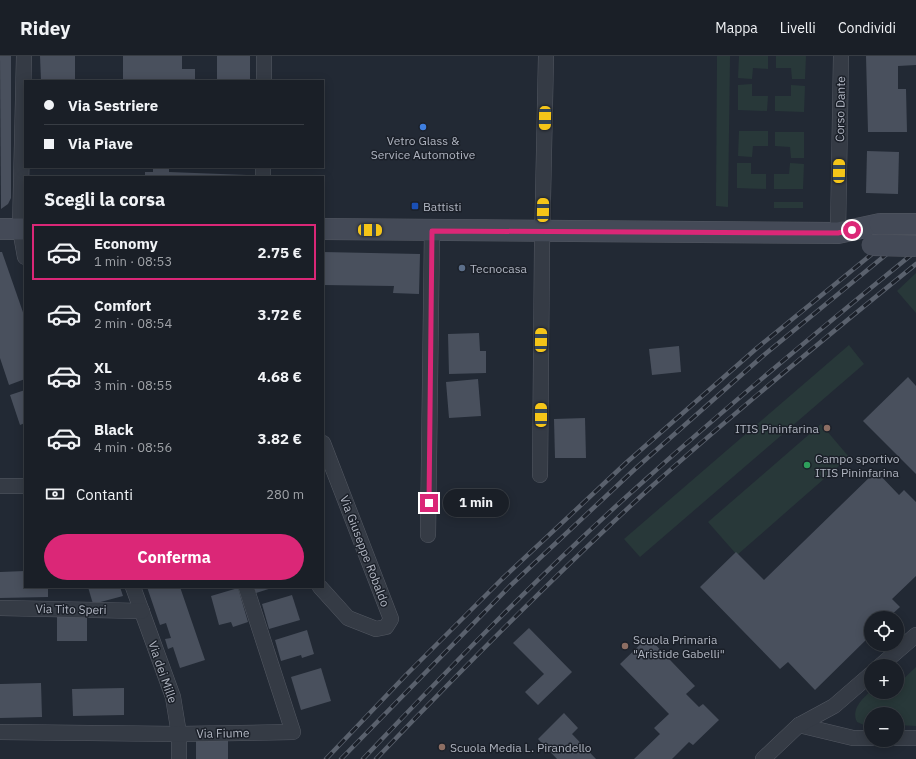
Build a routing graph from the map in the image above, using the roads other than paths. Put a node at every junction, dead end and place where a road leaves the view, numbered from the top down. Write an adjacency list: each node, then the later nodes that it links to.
1 (24, 56): 7 (street)
2 (264, 56): 5 (street)
3 (546, 56): 10 (street)
4 (841, 56): 11 (street, Corso Dante)
5 (264, 80)
6 (916, 224): 11 (main road, bridge)
7 (15, 229): 13 (street)
8 (324, 229): 9 (main road)
9 (432, 231): 10 (main road); 18 (street)
10 (542, 232): 11 (main road); 15 (street)
11 (838, 233): 12 (main road, bridge)
12 (916, 246)
13 (24, 254)
14 (324, 446): 21 (street, Via Giuseppe Robaldo)
15 (540, 475)
16 (0, 486): 17 (street)
17 (24, 486)
18 (428, 535)
19 (133, 588): 23 (street, Via dei Mille)
20 (246, 588): 29 (street, Via Fiume)
21 (321, 588)
22 (0, 608): 23 (street, Via Tito Speri)
23 (142, 611): 29 (street, Via dei Mille)
24 (916, 635): 25 (street)
25 (888, 659)
26 (864, 680): 27 (street)
27 (799, 725): 30 (street); 34 (street)
28 (0, 732): 29 (street, Via Fiume)
29 (179, 734): 33 (street, Via dei Mille)
30 (864, 738)
31 (904, 738): 32 (street)
32 (916, 738)
33 (179, 759)
34 (763, 759)

